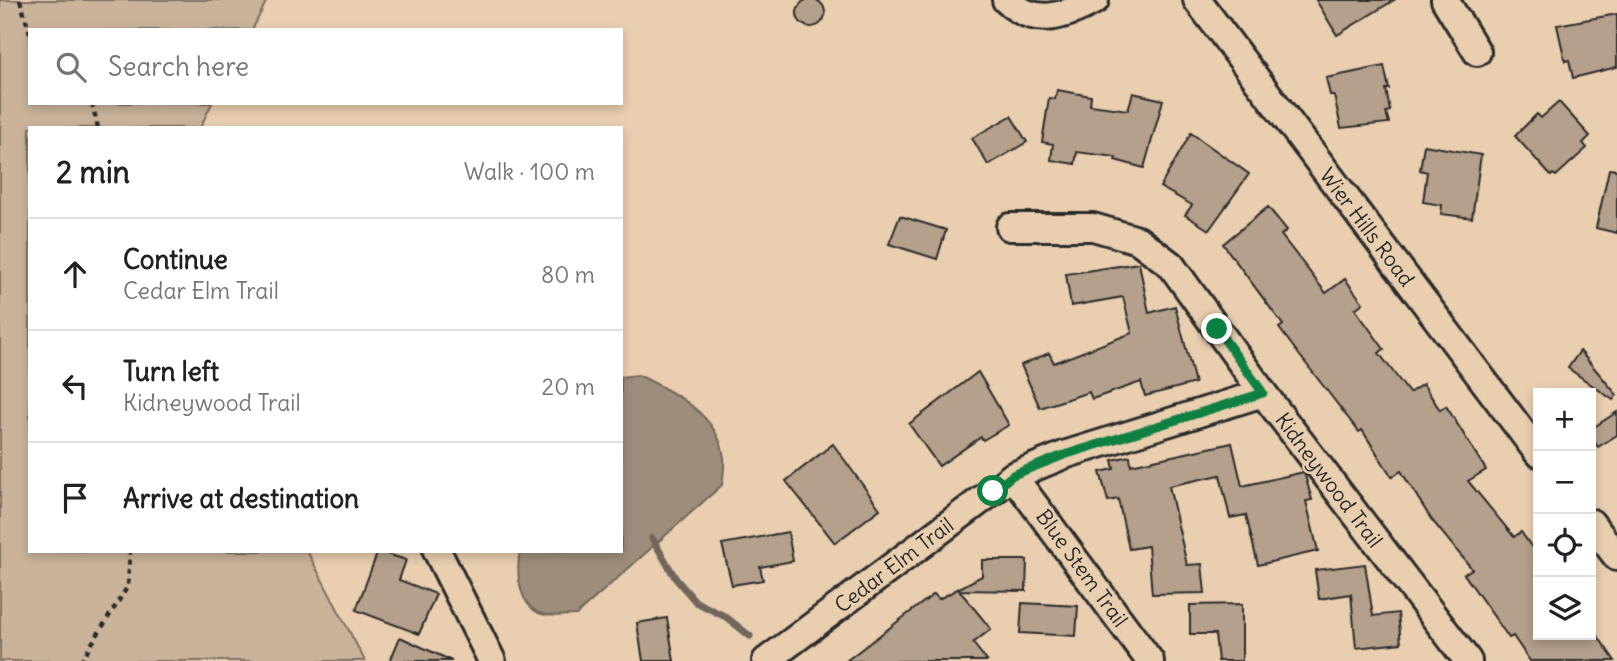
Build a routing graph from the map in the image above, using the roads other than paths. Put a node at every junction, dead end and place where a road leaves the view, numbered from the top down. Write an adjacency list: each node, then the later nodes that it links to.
1 (1006, 0): 2 (street)
2 (1095, 0)
3 (1196, 0): 8 (street, Wier Hills Road)
4 (1445, 0): 5 (street)
5 (1477, 52)
6 (1010, 227): 7 (street, Kidneywood Trail)
7 (1263, 393): 9 (street, Cedar Elm Trail); 16 (street, Kidneywood Trail)
8 (1536, 451)
9 (1013, 475): 14 (street, Cedar Elm Trail); 15 (street, Blue Stem Trail)
10 (1596, 530): 12 (street)
11 (438, 553): 13 (street)
12 (1617, 557)
13 (492, 661)
14 (766, 661)
15 (1150, 661)
16 (1468, 661)

